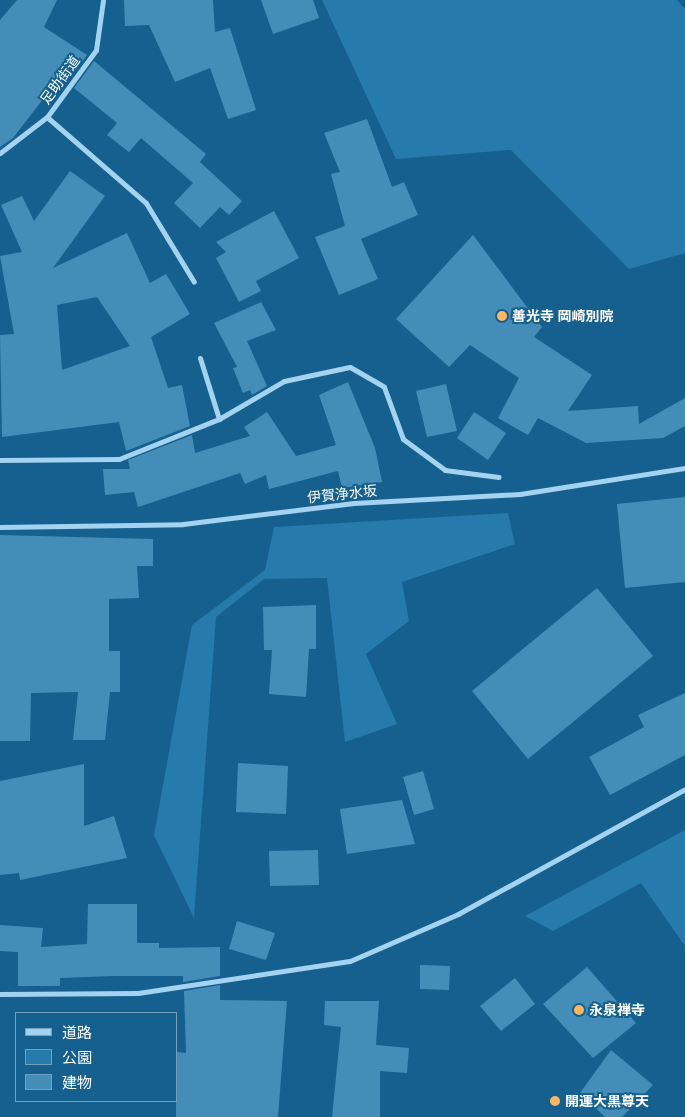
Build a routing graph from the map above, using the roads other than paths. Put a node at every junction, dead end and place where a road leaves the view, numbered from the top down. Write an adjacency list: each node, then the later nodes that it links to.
1 (103, 0): 2 (street, 足助街道)
2 (47, 117): 3 (street, 足助街道); 4 (street)
3 (0, 153)
4 (194, 282)
5 (200, 358): 6 (street)
6 (219, 419): 7 (street); 9 (street)
7 (0, 460)
8 (685, 468): 10 (street, 伊賀浄水坂)
9 (498, 477)
10 (0, 527)
11 (685, 789): 12 (street)
12 (0, 994)

